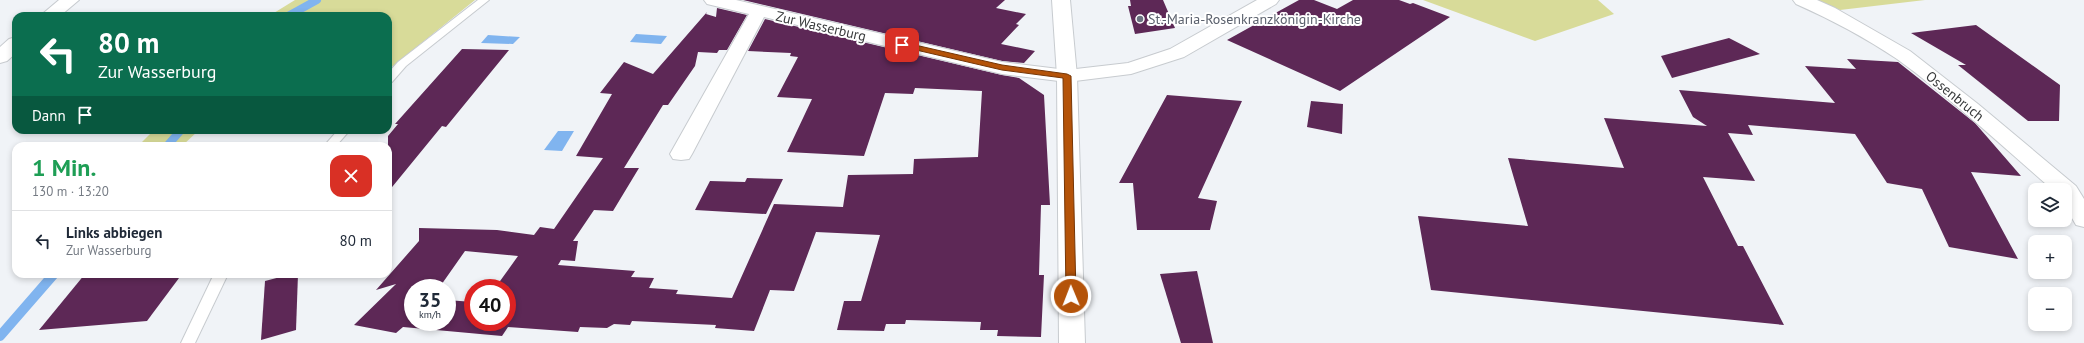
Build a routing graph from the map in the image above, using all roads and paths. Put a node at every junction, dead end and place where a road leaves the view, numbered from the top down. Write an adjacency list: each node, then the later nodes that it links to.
1 (70, 0): 8 (street)
2 (484, 0): 11 (lane)
3 (713, 0): 7 (street, Zur Wasserburg)
4 (1061, 0): 12 (street)
5 (1270, 0): 12 (street, Zur Wasserburg)
6 (1802, 0): 16 (street, Ossenbruch)
7 (759, 11): 12 (street, Zur Wasserburg); 15 (street, Zur Wasserburg)
8 (54, 12)
9 (12, 46): 10 (street)
10 (0, 57)
11 (392, 75)
12 (1067, 76): 19 (street)
13 (340, 134): 14 (lane)
14 (334, 142)
15 (681, 154)
16 (2084, 220)
17 (219, 278): 18 (lane)
18 (188, 343)
19 (1072, 343)

